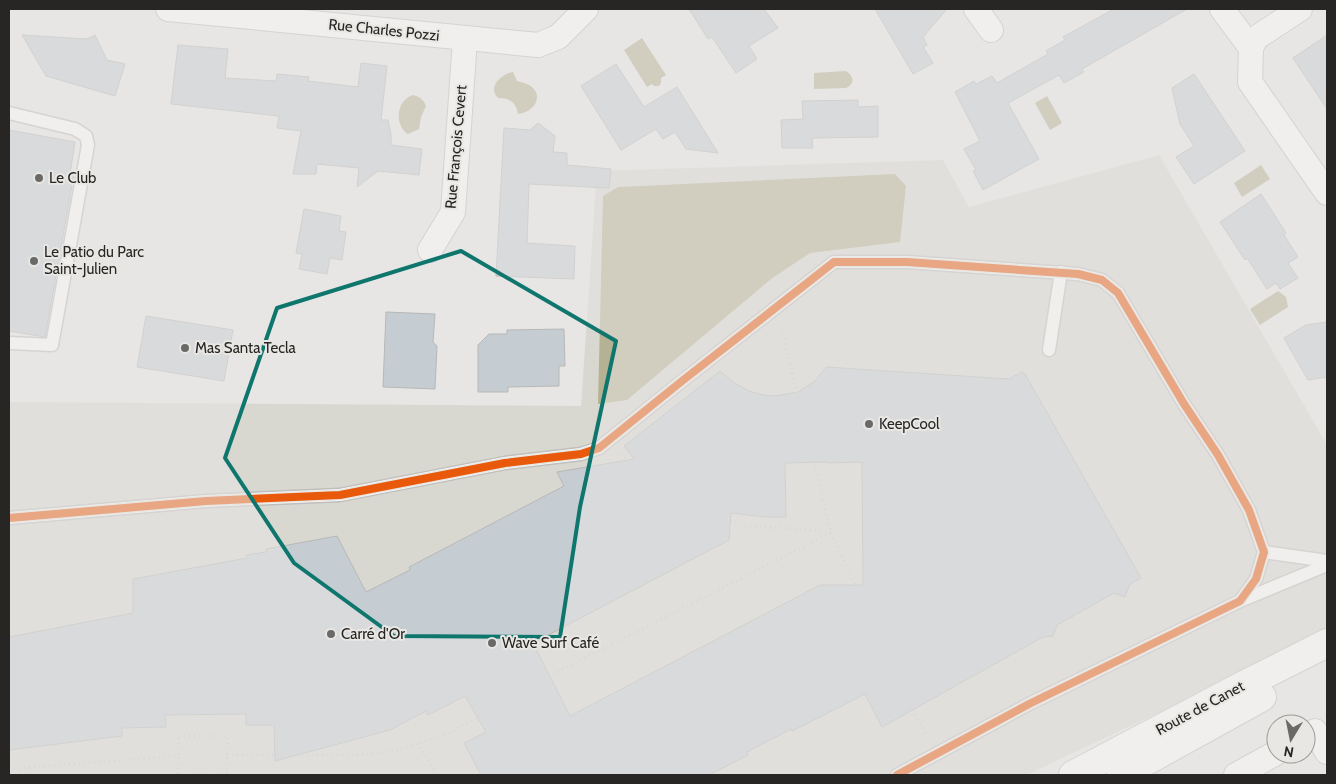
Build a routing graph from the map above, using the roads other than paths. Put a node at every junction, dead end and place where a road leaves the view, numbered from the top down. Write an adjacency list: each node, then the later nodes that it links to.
1 (168, 9): 7 (street, Rue Charles Pozzi)
2 (586, 9): 7 (street, Rue Charles Pozzi)
3 (976, 9): 6 (street)
4 (1222, 9): 8 (street)
5 (1300, 9): 8 (street)
6 (991, 30)
7 (465, 39): 11 (street, Rue François Cevert)
8 (1251, 48): 10 (street)
9 (9, 113): 13 (lane)
10 (1327, 193)
11 (430, 250)
12 (1060, 272): 14 (lane); 15 (lane); 16 (lane)
13 (9, 343)
14 (1049, 350)
15 (9, 518)
16 (1264, 552): 17 (lane); 18 (lane)
17 (1327, 563): 18 (lane)
18 (1240, 601): 24 (lane)
19 (1327, 643): 25 (main road, Route de Canet)
20 (1327, 664): 26 (main road, Route de Canet)
21 (1316, 731): 22 (street)
22 (1327, 752)
23 (1266, 758): 27 (street)
24 (897, 775)
25 (1073, 775)
26 (1121, 775)
27 (1236, 775)

